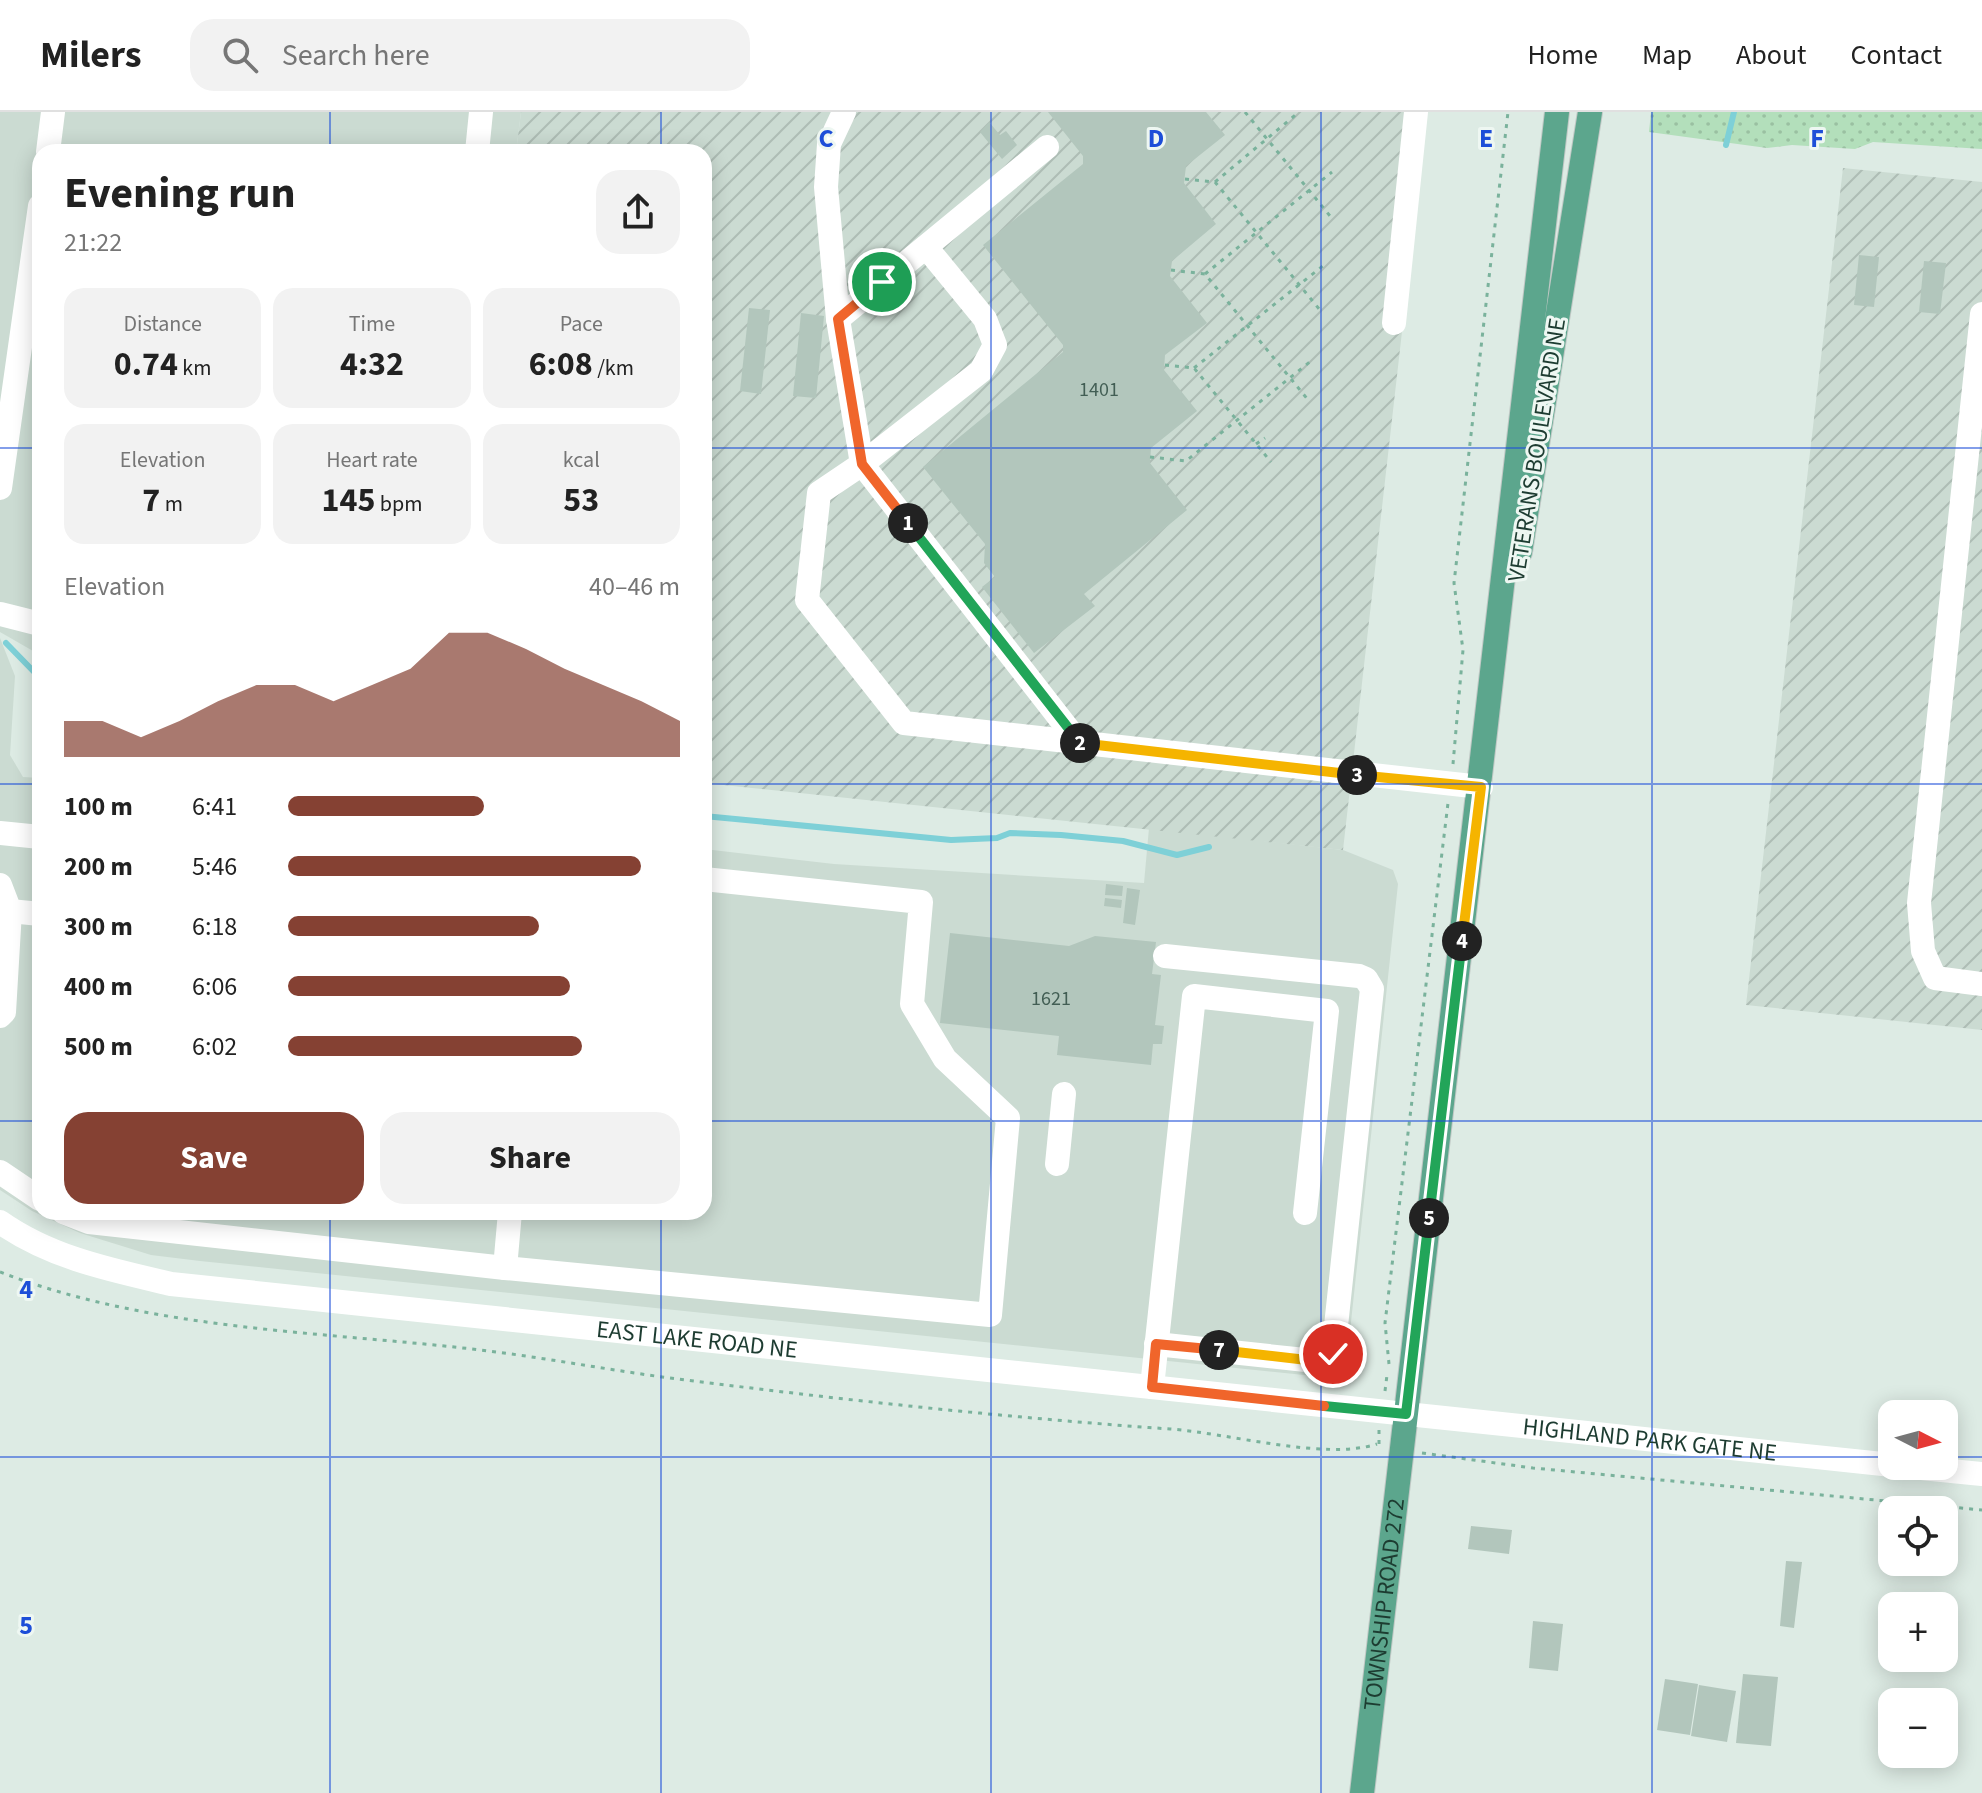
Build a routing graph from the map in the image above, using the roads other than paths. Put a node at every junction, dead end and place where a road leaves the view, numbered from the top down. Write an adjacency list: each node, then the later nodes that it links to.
1 (53, 112): 7 (street)
2 (481, 112): 8 (street)
3 (844, 112): 13 (street)
4 (1416, 112): 14 (street)
5 (1557, 112): 20 (main road, VETERANS BOULEVARD NE)
6 (1590, 112): 20 (main road, VETERANS BOULEVARD NE)
7 (49, 144)
8 (478, 144)
9 (1047, 147): 10 (street)
10 (926, 247): 13 (street); 15 (street)
11 (32, 262): 16 (street)
12 (1982, 314): 28 (street)
13 (838, 319): 15 (street)
14 (1394, 323)
15 (862, 464): 19 (street); 19 (street)
16 (0, 488)
17 (0, 614): 18 (street)
18 (32, 622)
19 (1079, 743): 20 (street)
20 (1481, 787): 41 (main road, VETERANS BOULEVARD NE)
21 (0, 833): 22 (street)
22 (32, 836)
23 (712, 880): 38 (street)
24 (0, 885): 26 (street)
25 (32, 914): 26 (street)
26 (5, 915): 29 (street)
27 (1165, 956): 39 (street)
28 (1982, 984)
29 (0, 1016)
30 (1064, 1094): 31 (street)
31 (1057, 1164)
32 (0, 1172): 33 (street)
33 (32, 1194)
34 (1305, 1213): 39 (street)
35 (84, 1220): 38 (street)
36 (509, 1220): 38 (street)
37 (0, 1222): 40 (street, EAST LAKE ROAD NE)
38 (505, 1268)
39 (1156, 1344): 40 (street)
40 (1152, 1387): 41 (street, EAST LAKE ROAD NE)
41 (1406, 1414): 42 (street, HIGHLAND PARK GATE NE); 45 (main road, TOWNSHIP ROAD 272)
42 (1878, 1464)
43 (1958, 1472): 44 (street)
44 (1982, 1474)
45 (1362, 1793)

